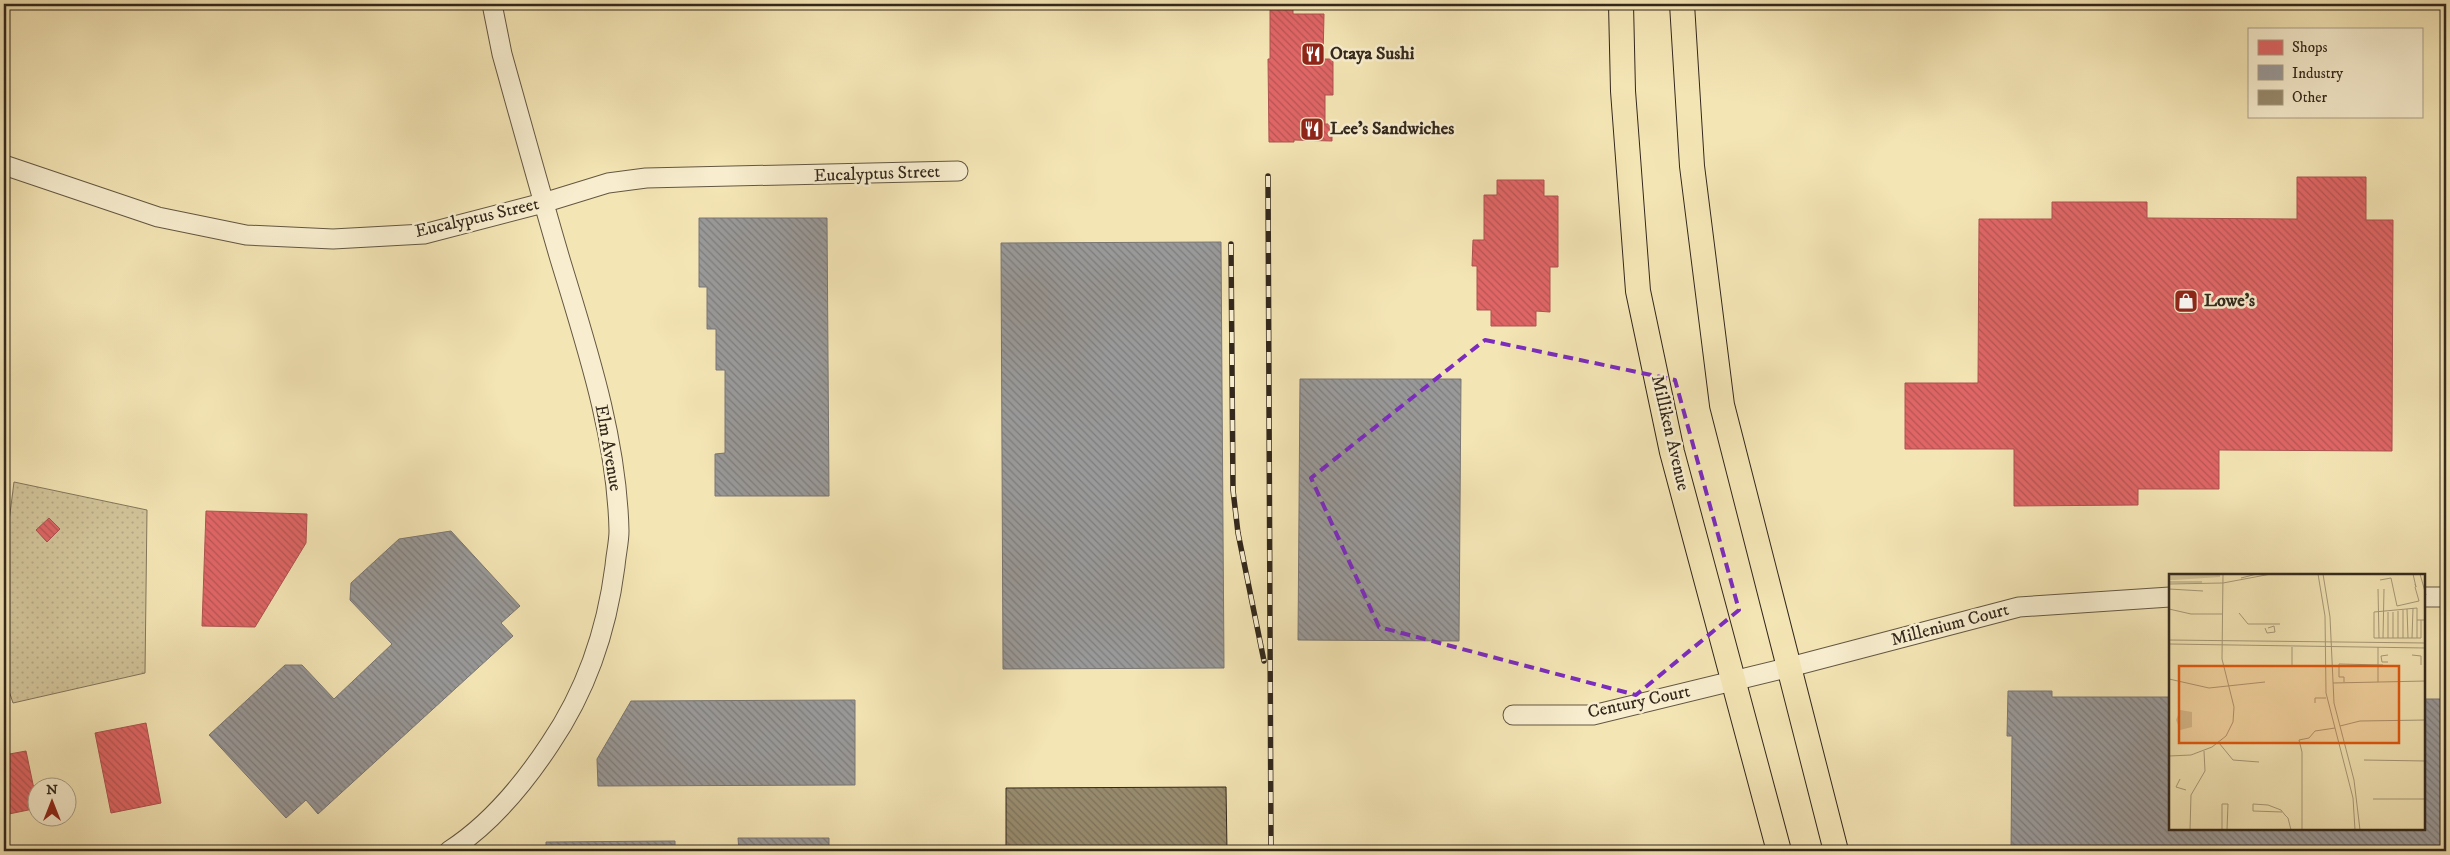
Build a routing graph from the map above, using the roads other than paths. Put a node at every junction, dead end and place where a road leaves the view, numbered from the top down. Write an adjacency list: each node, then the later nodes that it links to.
1 (492, 4): 6 (street, Elm Avenue)
2 (1621, 4): 11 (main road, Milliken Avenue)
3 (1682, 4): 10 (main road)
4 (4, 165): 6 (street, Eucalyptus Street)
5 (958, 171): 6 (street, Eucalyptus Street)
6 (544, 203): 13 (street, Elm Avenue)
7 (2169, 597): 10 (street, Millenium Court)
8 (2425, 597): 9 (street)
9 (2446, 597)
10 (1790, 667): 11 (street, Millenium Court); 15 (main road)
11 (1734, 681): 12 (street, Century Court); 14 (main road, Milliken Avenue)
12 (1513, 715)
13 (452, 850)
14 (1779, 851)
15 (1836, 851)

